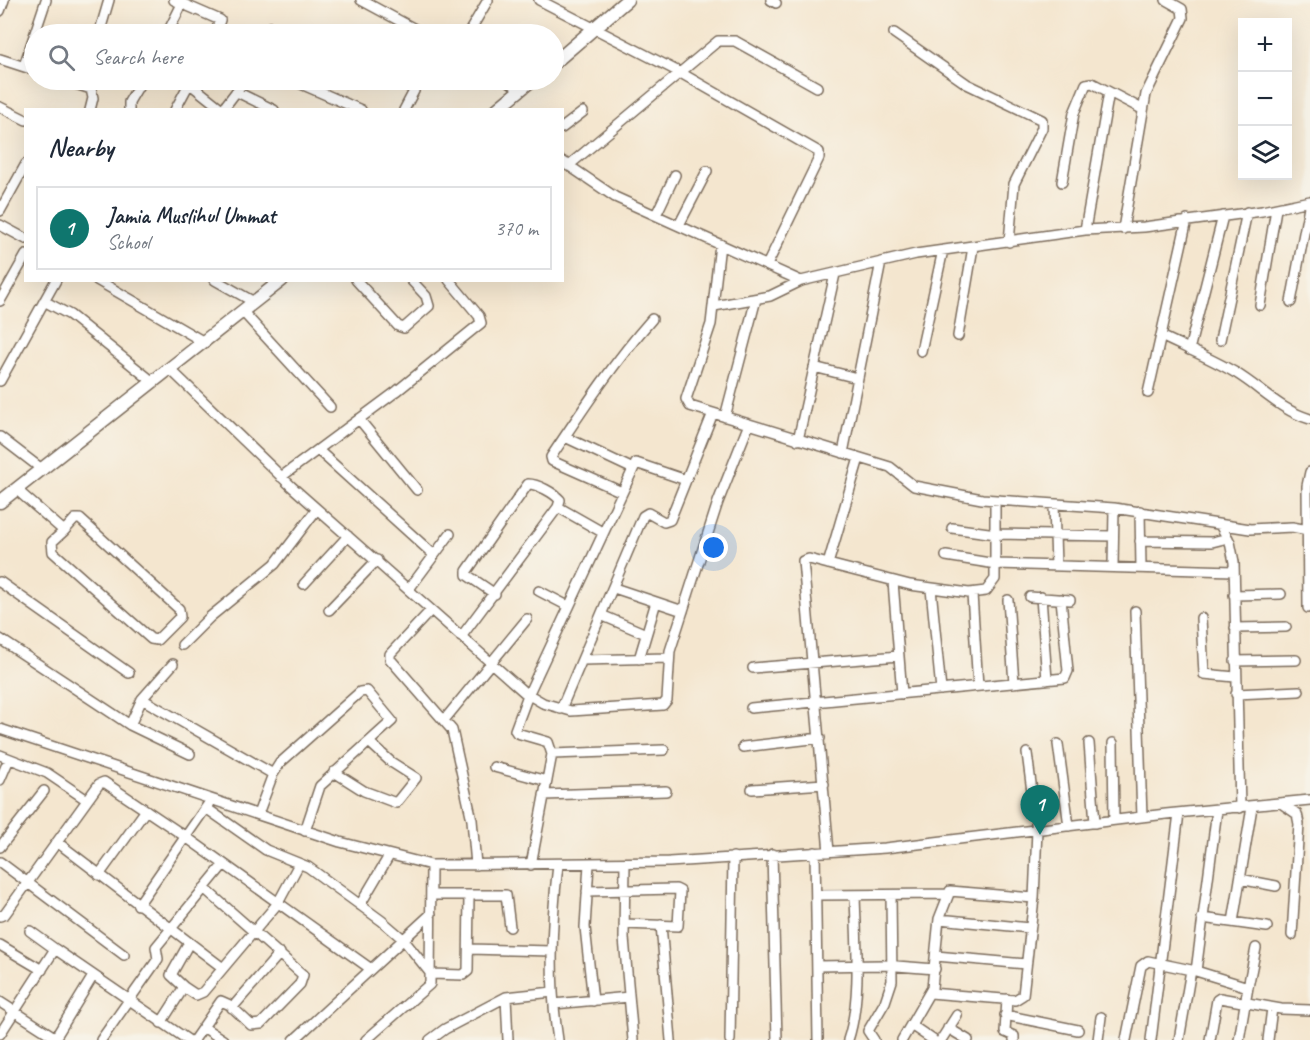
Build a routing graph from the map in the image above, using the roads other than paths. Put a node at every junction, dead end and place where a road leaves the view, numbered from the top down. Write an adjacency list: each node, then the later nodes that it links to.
1 (4, 0): 10 (street)
2 (46, 0): 11 (street)
3 (109, 0): 12 (street)
4 (362, 0): 15 (street)
5 (488, 0): 16 (street)
6 (539, 0): 17 (street)
7 (627, 0): 17 (street)
8 (1166, 0): 43 (street)
9 (178, 2): 13 (street); 14 (street)
10 (0, 11)
11 (38, 24)
12 (102, 24)
13 (170, 24)
14 (219, 24)
15 (406, 24)
16 (474, 24)
17 (594, 29): 19 (street); 22 (street)
18 (894, 33): 63 (street)
19 (564, 54)
20 (0, 59): 21 (street)
21 (24, 66)
22 (679, 72): 23 (street); 47 (street); 69 (street)
23 (817, 87)
24 (91, 90): 34 (street)
25 (136, 90): 35 (street)
26 (185, 90): 36 (street)
27 (201, 90): 37 (street)
28 (315, 90): 40 (street)
29 (413, 90): 41 (street)
30 (519, 90): 42 (street)
31 (237, 92): 38 (street); 39 (street)
32 (1109, 92): 43 (street); 51 (street); 61 (street)
33 (0, 107): 45 (street)
34 (90, 108)
35 (129, 108)
36 (176, 108)
37 (222, 108)
38 (224, 108)
39 (270, 108)
40 (357, 108)
41 (405, 108)
42 (498, 108)
43 (1142, 109): 60 (street)
44 (583, 112): 46 (street)
45 (24, 119)
46 (564, 126)
47 (565, 164): 55 (street)
48 (24, 168): 53 (street)
49 (707, 171): 59 (street)
50 (675, 175): 55 (street)
51 (1062, 182)
52 (1276, 208): 54 (street); 83 (street); 84 (street)
53 (0, 211)
54 (1247, 212): 56 (street); 90 (street)
55 (656, 215): 59 (street)
56 (1223, 216): 57 (street); 92 (street)
57 (1187, 219): 60 (street); 89 (street)
58 (0, 225): 62 (street)
59 (679, 225): 64 (street)
60 (1123, 229): 61 (street)
61 (1085, 230): 63 (street)
62 (24, 238)
63 (1009, 242): 65 (street)
64 (720, 244): 69 (street); 85 (street)
65 (973, 248): 66 (street); 88 (street)
66 (943, 250): 68 (street); 93 (street)
67 (24, 259): 81 (street)
68 (881, 262): 70 (street); 96 (street)
69 (767, 265): 71 (street)
70 (836, 274): 71 (street); 94 (street)
71 (801, 281): 79 (street)
72 (55, 282): 80 (street)
73 (101, 282): 91 (street)
74 (219, 282): 82 (street)
75 (280, 282): 82 (street)
76 (358, 282): 77 (street)
77 (413, 282)
78 (451, 282): 103 (street)
79 (756, 299): 85 (street); 102 (street)
80 (44, 301): 97 (street); 98 (street)
81 (0, 302)
82 (255, 302): 86 (street)
83 (1290, 302)
84 (1260, 304)
85 (714, 306): 101 (street)
86 (243, 312): 91 (street); 100 (street)
87 (652, 319): 107 (street)
88 (958, 336)
89 (1161, 336): 92 (street); 99 (street)
90 (1220, 340)
91 (204, 342): 95 (street)
92 (1189, 350): 104 (street)
93 (921, 351)
94 (814, 367): 96 (street); 108 (street)
95 (170, 369): 98 (street); 115 (street)
96 (857, 378): 110 (street)
97 (0, 381)
98 (153, 382): 113 (street)
99 (1148, 393)
100 (330, 407)
101 (713, 413): 102 (street); 116 (street)
102 (725, 417): 105 (street)
103 (359, 419): 109 (street); 118 (street)
104 (1310, 419)
105 (748, 424): 108 (street); 167 (street)
106 (0, 437): 113 (street)
107 (565, 437): 112 (street); 119 (street)
108 (798, 440): 110 (street)
109 (318, 450): 115 (street); 139 (street)
110 (843, 453): 111 (street)
111 (859, 458): 120 (street); 142 (street)
112 (633, 469): 116 (street); 119 (street)
113 (43, 470): 117 (street)
114 (1310, 472): 129 (street)
115 (281, 477): 125 (street)
116 (686, 480): 151 (street)
117 (17, 490): 121 (street); 130 (street)
118 (417, 490)
119 (622, 492): 131 (street)
120 (995, 500): 122 (street); 133 (street)
121 (0, 502)
122 (1054, 505): 124 (street); 134 (street)
123 (558, 507): 131 (street); 155 (street); 155 (street)
124 (1114, 508): 126 (street); 136 (street)
125 (317, 509): 135 (street); 177 (street)
126 (1140, 512): 127 (street); 138 (street)
127 (1220, 525): 129 (street); 137 (street)
128 (952, 528): 133 (street)
129 (1308, 530): 164 (street)
130 (63, 531): 130 (street)
131 (602, 532): 163 (street)
132 (450, 534): 139 (street)
133 (996, 534): 134 (street); 143 (street)
134 (1055, 535): 136 (street); 144 (street)
135 (348, 536): 141 (street); 150 (street)
136 (1113, 536): 145 (street)
137 (1228, 538): 138 (street); 147 (street)
138 (1140, 541): 146 (street)
139 (434, 555): 153 (street)
140 (946, 556): 143 (street)
141 (376, 560): 153 (street); 165 (street)
142 (828, 564): 149 (street); 184 (street)
143 (996, 564): 144 (street); 156 (street)
144 (1056, 565): 145 (street)
145 (1113, 567): 146 (street)
146 (1141, 568): 147 (street)
147 (1234, 571): 158 (street)
148 (0, 582): 188 (street)
149 (893, 582): 152 (street); 178 (street)
150 (304, 584)
151 (614, 588): 162 (street); 169 (street)
152 (931, 588): 156 (street); 193 (street)
153 (409, 589): 166 (street)
154 (539, 591): 163 (street)
155 (495, 594): 175 (street)
156 (972, 594): 192 (street)
157 (1281, 594): 158 (street)
158 (1234, 595): 173 (street)
159 (1030, 597): 160 (street)
160 (1041, 597): 190 (street); 190 (street)
161 (1008, 600): 191 (street)
162 (656, 602): 167 (street); 174 (street)
163 (568, 606): 197 (street)
164 (1308, 608)
165 (329, 610)
166 (431, 610): 175 (street); 202 (street)
167 (683, 611): 179 (street)
168 (1135, 611): 237 (street)
169 (601, 615): 174 (street); 181 (street)
170 (1202, 618): 189 (street)
171 (527, 619): 186 (street)
172 (1286, 627): 173 (street)
173 (1235, 628): 182 (street)
174 (646, 634): 180 (street)
175 (461, 637): 186 (street)
176 (0, 639): 203 (street)
177 (182, 645)
178 (899, 656): 184 (street); 195 (street)
179 (668, 658): 180 (street); 201 (street)
180 (639, 659): 181 (street)
181 (582, 660): 201 (street)
182 (1235, 660): 183 (street); 189 (street)
183 (1296, 660)
184 (812, 663): 187 (street); 199 (street)
185 (172, 664): 198 (street)
186 (491, 664): 197 (street); 202 (street)
187 (753, 668)
188 (129, 673)
189 (1235, 677): 196 (street)
190 (1047, 680): 191 (street)
191 (1014, 683): 192 (street)
192 (978, 686): 193 (street)
193 (941, 690): 195 (street)
194 (1299, 691): 196 (street)
195 (902, 694): 199 (street)
196 (1236, 694): 232 (street)
197 (528, 695): 201 (street); 214 (street)
198 (142, 699): 203 (street); 219 (street)
199 (817, 702): 200 (street); 205 (street)
200 (751, 708)
201 (561, 709)
202 (445, 719): 257 (street)
203 (130, 726): 213 (street)
204 (0, 729): 226 (street)
205 (820, 738): 210 (street); 221 (street)
206 (369, 742): 217 (street); 217 (street); 219 (street)
207 (1089, 743): 239 (street)
208 (1113, 743): 238 (street)
209 (1058, 744): 240 (street)
210 (743, 747)
211 (664, 750): 214 (street)
212 (1027, 753): 241 (street)
213 (190, 754)
214 (552, 754): 220 (street)
215 (4, 757): 218 (street); 227 (street)
216 (494, 767): 220 (street)
217 (334, 772): 242 (street)
218 (2, 773)
219 (273, 774): 236 (street)
220 (547, 781): 225 (street)
221 (824, 784): 222 (street); 247 (street)
222 (752, 789)
223 (44, 791): 245 (street)
224 (666, 791): 225 (street)
225 (544, 795): 259 (street)
226 (212, 799): 231 (street); 236 (street)
227 (87, 800): 233 (street); 244 (street)
228 (1310, 800): 229 (street)
229 (1281, 803): 230 (street); 290 (street)
230 (1252, 807): 232 (street); 261 (street)
231 (206, 808): 243 (street); 254 (street)
232 (1240, 808): 234 (street)
233 (147, 810): 243 (street); 260 (street)
234 (1217, 810): 235 (street); 279 (street)
235 (1179, 813): 237 (street); 301 (street)
236 (258, 814): 242 (street)
237 (1142, 817): 238 (street)
238 (1114, 820): 239 (street)
239 (1095, 823): 240 (street)
240 (1069, 826): 241 (street)
241 (1037, 830): 247 (street); 273 (street)
242 (305, 831): 249 (street)
243 (186, 837): 253 (street); 276 (street)
244 (57, 842): 260 (street); 262 (street)
245 (0, 847)
246 (815, 852): 247 (street); 248 (street); 272 (street)
247 (829, 852)
248 (772, 854): 250 (street); 351 (street)
249 (389, 855): 256 (street); 275 (street)
250 (733, 857): 252 (street); 350 (street)
251 (0, 862): 262 (street)
252 (625, 863): 255 (street); 265 (street)
253 (224, 864): 264 (street); 274 (street)
254 (299, 864): 274 (street); 275 (street)
255 (589, 864): 258 (street); 266 (street)
256 (432, 865): 257 (street); 268 (street)
257 (476, 865): 259 (street)
258 (558, 865): 259 (street); 297 (street)
259 (531, 866)
260 (99, 875): 276 (street)
261 (1240, 879): 263 (street); 281 (street)
262 (27, 883): 278 (street); 299 (street)
263 (1276, 886)
264 (204, 888): 287 (street); 289 (street)
265 (624, 890): 266 (street); 282 (street); 283 (street)
266 (587, 891): 320 (street)
267 (948, 894): 271 (street); 273 (street); 280 (street)
268 (431, 895): 269 (street); 277 (street)
269 (469, 895): 284 (street); 296 (street)
270 (855, 895): 271 (street); 272 (street); 303 (street)
271 (891, 895): 305 (street)
272 (816, 896): 304 (street)
273 (1034, 898): 286 (street)
274 (278, 903): 289 (street); 307 (street)
275 (360, 904): 291 (street)
276 (138, 905): 287 (street)
277 (431, 914): 291 (street); 311 (street)
278 (0, 916)
279 (1202, 918): 281 (street); 310 (street)
280 (939, 919): 286 (street); 300 (street)
281 (1233, 922): 285 (street)
282 (624, 924): 283 (street); 318 (street)
283 (661, 926): 349 (street)
284 (510, 927)
285 (1267, 927)
286 (1030, 928): 302 (street)
287 (169, 929): 292 (street); 322 (street)
288 (30, 931): 295 (street)
289 (255, 931): 298 (street); 306 (street)
290 (1292, 935)
291 (403, 939): 307 (street); 311 (street)
292 (189, 943): 306 (street); 313 (street)
293 (0, 945): 309 (street)
294 (1256, 948): 314 (street)
295 (55, 949): 309 (street); 312 (street)
296 (469, 949): 297 (street); 311 (street)
297 (552, 951): 315 (street)
298 (280, 953): 325 (street); 325 (street)
299 (124, 955)
300 (936, 956): 302 (street); 308 (street)
301 (1162, 963): 310 (street); 361 (street); 362 (street)
302 (1026, 964): 319 (street)
303 (856, 965): 304 (street); 305 (street); 353 (street)
304 (817, 966): 352 (street)
305 (892, 966): 308 (street); 354 (street)
306 (223, 968): 313 (street)
307 (371, 969): 343 (street)
308 (935, 969): 316 (street)
309 (42, 970): 328 (street)
310 (1194, 971): 314 (street); 363 (street)
311 (431, 974): 344 (street)
312 (93, 976): 322 (street); 338 (street)
313 (184, 987): 332 (street)
314 (1248, 987): 323 (street)
315 (553, 992): 317 (street); 324 (street)
316 (930, 993): 319 (street); 333 (street)
317 (506, 997): 345 (street); 346 (street)
318 (629, 997): 320 (street); 348 (street)
319 (1006, 999): 330 (street)
320 (593, 1000): 324 (street)
321 (0, 1002): 328 (street)
322 (130, 1002): 332 (street); 339 (street)
323 (1246, 1003): 326 (street); 364 (street); 365 (street)
324 (554, 1004): 347 (street)
325 (232, 1008): 334 (street)
326 (1272, 1008): 327 (street); 366 (street)
327 (1310, 1010)
328 (15, 1012): 337 (street); 338 (street)
329 (957, 1015): 335 (street)
330 (1005, 1015): 336 (street); 359 (street)
331 (1101, 1017): 360 (street)
332 (161, 1023): 340 (street)
333 (911, 1025): 355 (street); 356 (street)
334 (203, 1027): 341 (street); 342 (street)
335 (948, 1028): 357 (street); 358 (street)
336 (1078, 1030)
337 (0, 1034)
338 (55, 1039)
339 (101, 1040)
340 (188, 1040)
341 (194, 1040)
342 (223, 1040)
343 (294, 1040)
344 (366, 1040)
345 (430, 1040)
346 (508, 1040)
347 (558, 1040)
348 (633, 1040)
349 (671, 1040)
350 (730, 1040)
351 (777, 1040)
352 (818, 1040)
353 (848, 1040)
354 (874, 1040)
355 (902, 1040)
356 (933, 1040)
357 (941, 1040)
358 (968, 1040)
359 (1014, 1040)
360 (1098, 1040)
361 (1126, 1040)
362 (1151, 1040)
363 (1179, 1040)
364 (1210, 1040)
365 (1239, 1040)
366 (1268, 1040)

